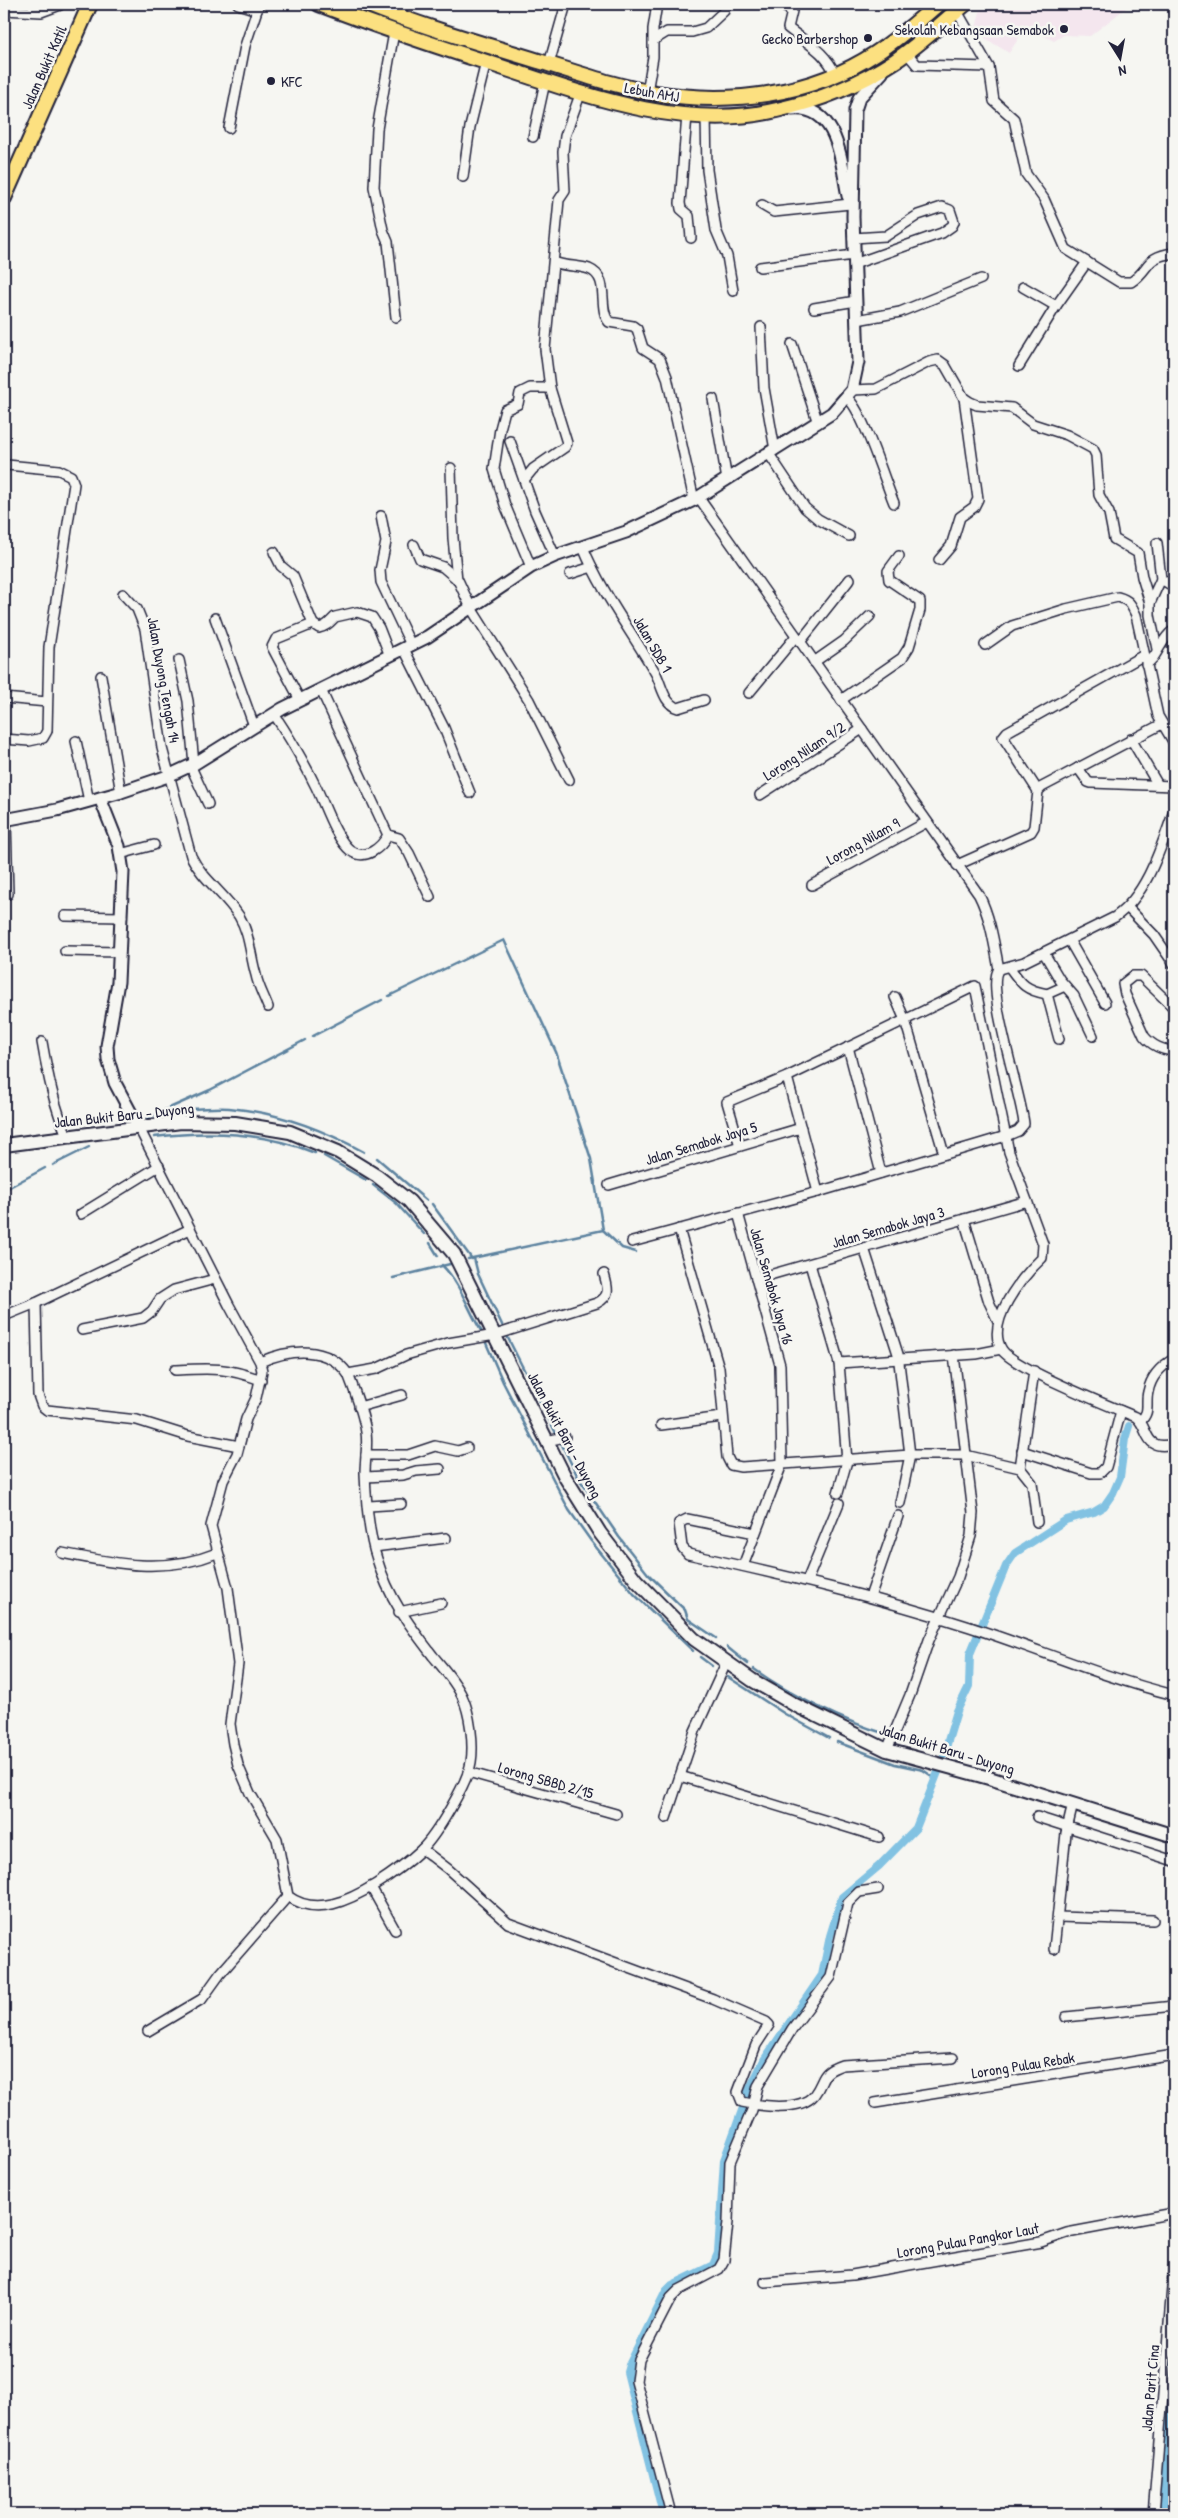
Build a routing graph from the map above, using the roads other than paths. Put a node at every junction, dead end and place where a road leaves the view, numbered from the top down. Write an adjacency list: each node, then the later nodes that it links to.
1 (60, 4): 13 (street)
2 (90, 4): 32 (main road, Jalan Bukit Katil)
3 (238, 4): 11 (street)
4 (319, 4): 15 (main road, Lebuh AMJ)
5 (366, 4): 14 (main road, Lebuh AMJ)
6 (566, 4): 20 (street)
7 (657, 4): 16 (street)
8 (726, 4): 16 (street)
9 (780, 4): 22 (street)
10 (938, 4): 22 (main road, Lebuh AMJ)
11 (258, 7): 29 (street)
12 (961, 7): 17 (main road, Lebuh AMJ); 21 (street)
13 (4, 10)
14 (401, 10): 20 (main road, Lebuh AMJ)
15 (394, 32): 18 (main road, Lebuh AMJ); 49 (street)
16 (654, 40): 25 (street)
17 (906, 52): 19 (main road, Lebuh AMJ); 21 (street)
18 (486, 62): 23 (main road, Lebuh AMJ); 31 (street)
19 (894, 62): 26 (main road, Lebuh AMJ); 35 (street)
20 (549, 64): 25 (main road, Lebuh AMJ)
21 (989, 67): 41 (street)
22 (836, 75): 25 (main road, Lebuh AMJ)
23 (545, 82): 24 (main road, Lebuh AMJ); 30 (street)
24 (580, 92): 27 (main road, Lebuh AMJ); 40 (street)
25 (647, 92)
26 (776, 111): 28 (main road, Lebuh AMJ); 33 (street)
27 (687, 115): 28 (main road, Lebuh AMJ); 36 (street)
28 (706, 116): 45 (street)
29 (229, 128)
30 (533, 137)
31 (463, 177)
32 (4, 198)
33 (850, 204): 34 (street); 35 (street)
34 (762, 206)
35 (852, 218): 37 (street)
36 (692, 238)
37 (853, 238): 39 (street); 39 (street)
38 (1174, 253): 41 (street)
39 (854, 260): 42 (street); 46 (street)
40 (554, 262): 54 (street); 65 (street)
41 (1087, 262): 47 (street)
42 (760, 267)
43 (981, 279): 50 (street)
44 (1023, 287): 47 (street)
45 (733, 291)
46 (856, 301): 48 (street); 50 (street)
47 (1056, 306): 53 (street)
48 (814, 308)
49 (396, 317)
50 (856, 320): 55 (street)
51 (761, 326): 60 (street)
52 (792, 344): 58 (street)
53 (1018, 366)
54 (550, 388): 63 (street); 77 (street)
55 (849, 394): 56 (street); 58 (street); 66 (street)
56 (964, 398): 75 (street); 84 (street)
57 (713, 399): 64 (street)
58 (818, 423): 60 (street)
59 (510, 441): 63 (street)
60 (772, 452): 64 (street); 68 (street)
61 (7, 465): 105 (street)
62 (451, 468): 81 (street)
63 (524, 480): 73 (street)
64 (727, 480): 65 (street)
65 (696, 499): 71 (street); 90 (street)
66 (894, 503)
67 (381, 516): 92 (street)
68 (849, 536)
69 (1157, 544): 79 (street)
70 (414, 545): 81 (street)
71 (583, 547): 73 (street); 76 (street, Jalan SDB 1)
72 (274, 552): 88 (street)
73 (555, 556): 77 (street)
74 (899, 556): 104 (street)
75 (940, 560)
76 (592, 567): 78 (street); 103 (street, Jalan SDB 1)
77 (531, 568): 85 (street)
78 (570, 574)
79 (1161, 578): 82 (street); 84 (street)
80 (850, 579): 90 (street)
81 (458, 580): 85 (street)
82 (1174, 587)
83 (123, 594): 116 (street, Jalan Duyong Tengah 14)
84 (1150, 603): 93 (street)
85 (471, 608): 92 (street); 117 (street)
86 (870, 616): 97 (street)
87 (215, 618): 108 (street)
88 (312, 624): 94 (street); 102 (street)
89 (1174, 630): 93 (street)
90 (798, 639): 97 (street); 100 (street)
91 (985, 645): 96 (street)
92 (407, 647): 94 (street); 122 (street)
93 (1157, 649): 96 (street)
94 (390, 656): 99 (street)
95 (180, 660): 114 (street)
96 (1145, 660): 107 (street); 120 (street)
97 (814, 662): 104 (street)
98 (101, 676): 121 (street)
99 (321, 690): 102 (street); 129 (street)
100 (749, 693)
101 (4, 698): 105 (street)
102 (300, 700): 106 (street)
103 (704, 700)
104 (841, 700): 109 (street)
105 (47, 702): 111 (street)
106 (274, 714): 108 (street); 129 (street)
107 (1162, 724): 110 (street); 113 (street)
108 (254, 726): 114 (street)
109 (862, 729): 123 (street, Lorong Nilam 9/2); 128 (street)
110 (1131, 739): 115 (street); 118 (street)
111 (4, 740)
112 (76, 741): 124 (street)
113 (1174, 742)
114 (192, 764): 116 (street); 125 (street)
115 (1078, 768): 118 (street); 120 (street)
116 (168, 776): 121 (street); 152 (street, Jalan Duyong Tengah 14)
117 (569, 780)
118 (1158, 785): 119 (street)
119 (1174, 786)
120 (1038, 791): 134 (street)
121 (121, 792): 124 (street)
122 (470, 793)
123 (760, 795)
124 (94, 799): 127 (street); 133 (street)
125 (208, 804)
126 (1174, 811): 130 (street)
127 (5, 820): 136 (street)
128 (926, 822): 134 (street); 135 (street, Lorong Nilam 9)
129 (388, 835): 137 (street)
130 (1164, 838): 131 (street); 138 (street)
131 (1174, 842)
132 (154, 845): 133 (street)
133 (120, 854): 140 (street)
134 (957, 864): 147 (street)
135 (812, 885)
136 (8, 894)
137 (430, 897)
138 (1128, 908): 141 (street); 145 (street)
139 (65, 916): 140 (street)
140 (122, 917): 143 (street)
141 (1070, 940): 144 (street); 151 (street)
142 (65, 950): 143 (street)
143 (120, 952): 161 (street)
144 (1044, 953): 146 (street); 148 (street)
145 (1174, 964)
146 (1010, 968): 147 (street); 149 (street)
147 (999, 969): 163 (street)
148 (1065, 986): 149 (street); 155 (street)
149 (1047, 994): 156 (street)
150 (895, 996): 154 (street)
151 (1105, 1003)
152 (268, 1007)
153 (1174, 1008): 159 (street)
154 (905, 1020): 158 (street); 163 (street); 167 (street)
155 (1093, 1036)
156 (1059, 1039)
157 (42, 1042): 164 (street)
158 (848, 1048): 160 (street); 169 (street)
159 (1174, 1050)
160 (787, 1077): 162 (street); 166 (street)
161 (139, 1128): 164 (main road, Jalan Bukit Baru - Duyong); 168 (street); 188 (main road, Jalan Bukit Baru - Duyong)
162 (801, 1128): 166 (street, Jalan Semabok Jaya 5); 171 (street)
163 (1006, 1136): 167 (street); 172 (street)
164 (68, 1138): 165 (main road, Jalan Bukit Baru - Duyong)
165 (4, 1145)
166 (740, 1146): 170 (street, Jalan Semabok Jaya 5)
167 (944, 1154): 169 (street)
168 (159, 1166): 173 (street); 176 (street)
169 (881, 1173): 171 (street)
170 (609, 1185)
171 (818, 1192): 174 (street)
172 (1027, 1201): 175 (street, Jalan Semabok Jaya 3); 186 (street)
173 (81, 1214)
174 (738, 1214): 177 (street); 183 (street, Jalan Semabok Jaya 16)
175 (964, 1220): 179 (street, Jalan Semabok Jaya 3); 186 (street)
176 (190, 1229): 182 (street); 184 (street)
177 (679, 1229): 178 (street); 202 (street)
178 (632, 1242)
179 (864, 1248): 180 (street, Jalan Semabok Jaya 3); 191 (street)
180 (810, 1264): 183 (street, Jalan Semabok Jaya 3); 194 (street)
181 (604, 1274): 188 (street)
182 (215, 1279): 187 (street); 193 (street)
183 (756, 1279): 213 (street, Jalan Semabok Jaya 16)
184 (36, 1304): 185 (street); 206 (street)
185 (4, 1316)
186 (998, 1321): 189 (street)
187 (82, 1330)
188 (495, 1335): 197 (street); 233 (main road, Jalan Bukit Baru - Duyong)
189 (1001, 1349): 190 (street); 196 (street)
190 (954, 1355): 191 (street); 210 (street)
191 (898, 1359): 194 (street); 211 (street)
192 (1174, 1359): 203 (street)
193 (260, 1362): 197 (street); 198 (street)
194 (839, 1363): 212 (street)
195 (175, 1370): 198 (street)
196 (1034, 1372): 201 (street); 208 (street)
197 (348, 1374): 200 (street)
198 (261, 1380): 206 (street)
199 (402, 1395): 200 (street)
200 (359, 1407): 209 (street)
201 (1121, 1411): 203 (street); 208 (street)
202 (722, 1417): 204 (street); 213 (street)
203 (1140, 1421): 205 (street)
204 (662, 1425)
205 (1174, 1444)
206 (239, 1446): 226 (street)
207 (467, 1448): 209 (street)
208 (1022, 1451): 214 (street)
209 (366, 1455): 216 (street)
210 (965, 1455): 211 (street); 214 (street); 232 (street)
211 (910, 1456): 212 (street); 217 (street)
212 (848, 1461): 213 (street); 228 (street)
213 (782, 1464): 222 (street)
214 (1020, 1468): 221 (street)
215 (440, 1469): 216 (street)
216 (366, 1477): 219 (street)
217 (900, 1503)
218 (400, 1504): 219 (street)
219 (369, 1506): 224 (street)
220 (898, 1516): 229 (street)
221 (1036, 1522)
222 (755, 1533): 227 (street); 227 (street)
223 (446, 1538): 224 (street)
224 (374, 1547): 231 (street)
225 (62, 1553): 226 (street)
226 (218, 1553): 249 (street)
227 (743, 1566): 228 (street)
228 (807, 1581): 229 (street)
229 (870, 1597): 232 (street)
230 (441, 1603): 231 (street)
231 (399, 1612): 236 (street)
232 (940, 1618): 234 (street); 235 (street)
233 (726, 1663): 235 (main road, Jalan Bukit Baru - Duyong); 237 (street)
234 (1174, 1695)
235 (887, 1750): 238 (main road, Jalan Bukit Baru - Duyong)
236 (468, 1772): 239 (street, Lorong SBBD 2/15); 245 (street)
237 (680, 1776): 241 (street); 244 (street)
238 (1073, 1804): 242 (street); 243 (main road, Jalan Bukit Baru - Duyong)
239 (616, 1814)
240 (1037, 1817): 242 (street)
241 (666, 1818)
242 (1068, 1825): 246 (street); 250 (street)
243 (1174, 1836)
244 (879, 1837)
245 (422, 1849): 247 (street); 260 (street)
246 (1174, 1861)
247 (370, 1887): 249 (street); 252 (street)
248 (878, 1889): 260 (street)
249 (288, 1896): 256 (street)
250 (1058, 1917): 251 (street); 253 (street)
251 (1153, 1920)
252 (395, 1930)
253 (1054, 1949)
254 (1174, 2006): 255 (street)
255 (1066, 2017)
256 (148, 2031)
257 (1174, 2055): 259 (street, Lorong Pulau Rebak)
258 (953, 2058): 260 (street)
259 (875, 2103)
260 (749, 2104): 264 (street)
261 (1174, 2214): 263 (street, Lorong Pulau Pangkor Laut)
262 (1174, 2264): 265 (street, Jalan Parit Cina)
263 (765, 2282)
264 (671, 2514)
265 (1153, 2514)

